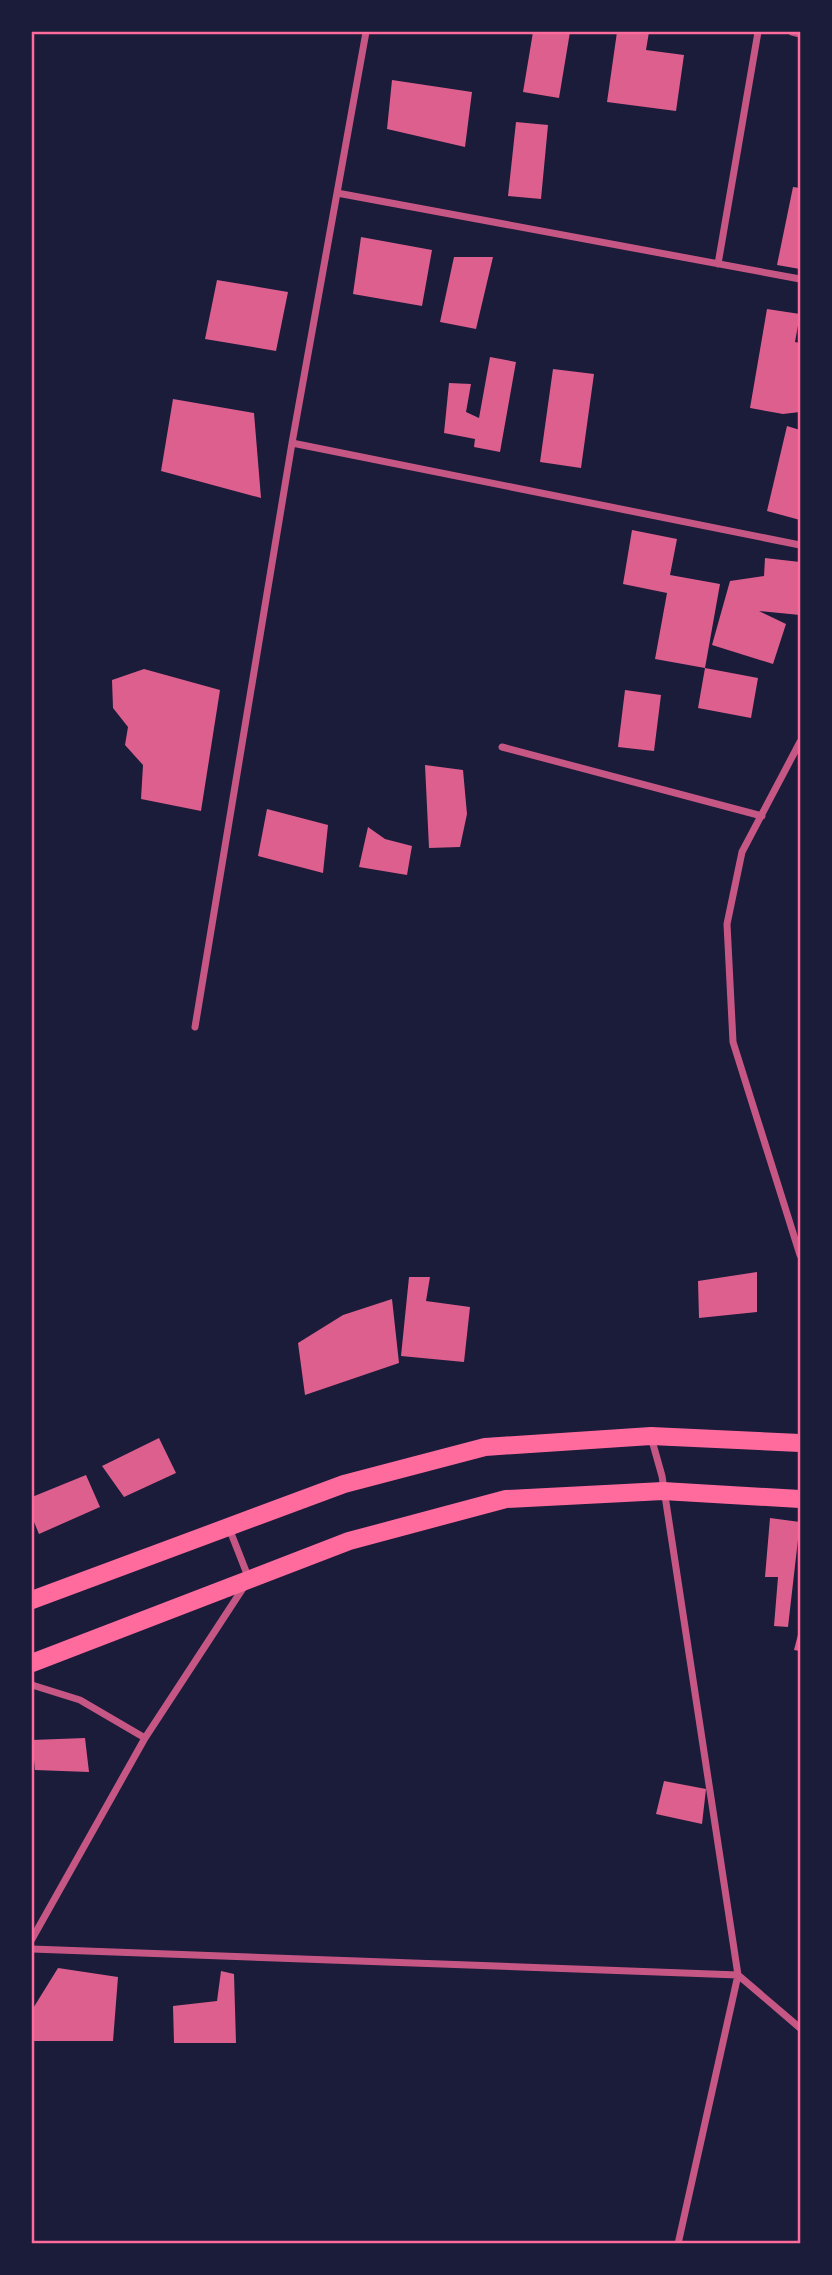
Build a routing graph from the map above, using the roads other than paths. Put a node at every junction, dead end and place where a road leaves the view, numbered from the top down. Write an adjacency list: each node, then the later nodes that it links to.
1 (366, 32): 5 (street)
2 (758, 32): 6 (street)
3 (792, 32): 4 (street)
4 (800, 34)
5 (337, 193): 6 (street); 8 (street)
6 (718, 264): 7 (street)
7 (800, 279)
8 (292, 443): 9 (street); 13 (street)
9 (800, 545)
10 (800, 742): 12 (street)
11 (502, 747): 12 (street)
12 (762, 816): 14 (street)
13 (195, 1027)
14 (798, 1238): 15 (street)
15 (800, 1255)
16 (651, 1436): 17 (main road); 18 (street); 20 (main road)
17 (800, 1443)
18 (663, 1491): 19 (main road); 21 (main road); 28 (street)
19 (800, 1499)
20 (229, 1527): 21 (street); 22 (main road)
21 (249, 1579): 23 (main road); 25 (street)
22 (32, 1600)
23 (32, 1663)
24 (32, 1685): 25 (street)
25 (145, 1738): 26 (street)
26 (32, 1939)
27 (32, 1949): 28 (street)
28 (738, 1975): 29 (street); 30 (street)
29 (800, 2028)
30 (678, 2244)

